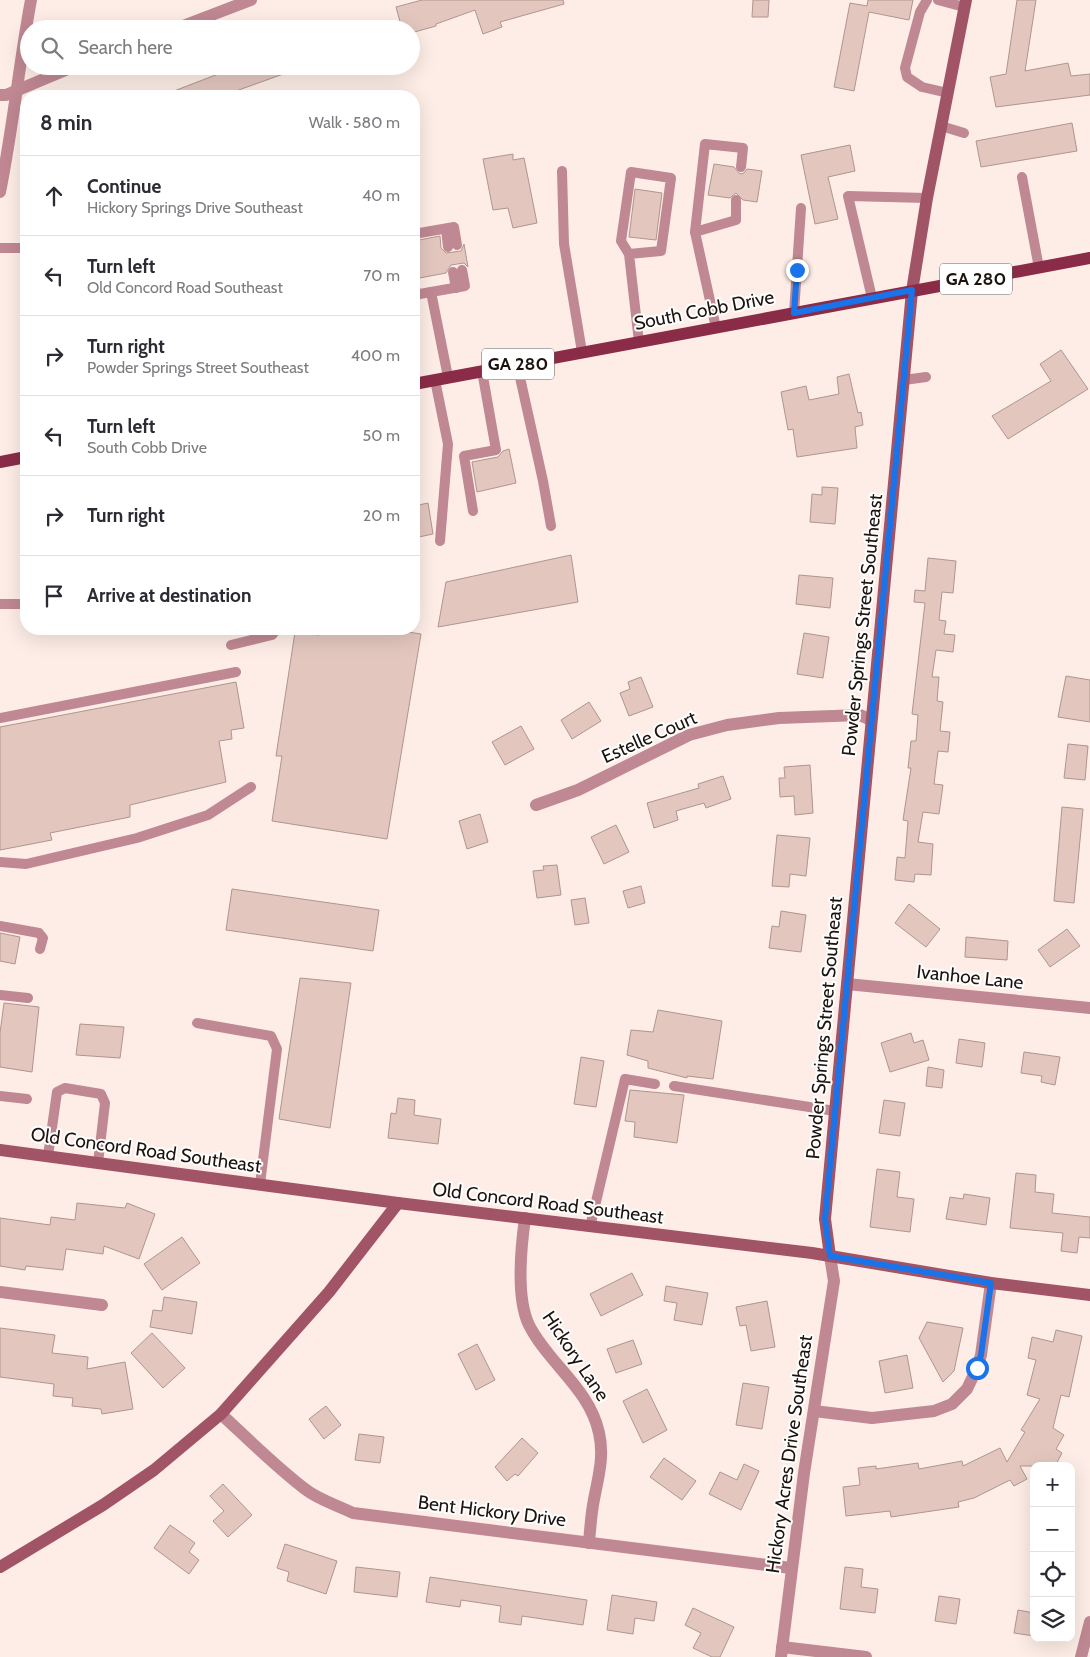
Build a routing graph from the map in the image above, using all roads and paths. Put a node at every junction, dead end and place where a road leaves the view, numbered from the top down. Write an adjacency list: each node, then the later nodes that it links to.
1 (31, 0): 6 (street)
2 (251, 0): 7 (street)
3 (927, 0): 11 (lane)
4 (938, 0): 5 (lane)
5 (965, 4): 11 (street, Powder Springs Street Southeast)
6 (28, 20)
7 (199, 20)
8 (20, 74): 10 (street)
9 (52, 75): 10 (street)
10 (18, 88): 12 (street); 14 (street)
11 (948, 93): 13 (street, Powder Springs Street Southeast)
12 (0, 95)
13 (941, 126): 15 (lane); 20 (street, Powder Springs Street Southeast)
14 (6, 133): 19 (street)
15 (964, 133)
16 (741, 167): 23 (lane)
17 (562, 171): 39 (lane)
18 (1022, 177): 30 (lane)
19 (0, 192)
20 (927, 198): 32 (street, Powder Springs Street Southeast); 35 (lane)
21 (736, 200): 23 (lane)
22 (801, 208): 36 (lane)
23 (695, 232): 37 (lane)
24 (420, 233): 25 (lane)
25 (453, 246)
26 (0, 248): 27 (lane)
27 (20, 248)
28 (629, 254): 28 (lane); 38 (lane)
29 (1090, 258): 30 (main road, South Cobb Drive / GA 280)
30 (1039, 268): 32 (main road, South Cobb Drive / GA 280)
31 (457, 271): 33 (lane)
32 (912, 290): 35 (main road, South Cobb Drive / GA 280); 45 (street, Powder Springs Street Southeast)
33 (431, 292): 34 (lane); 42 (lane)
34 (420, 294)
35 (872, 298): 36 (main road, South Cobb Drive / GA 280)
36 (794, 313): 37 (main road, South Cobb Drive / GA 280)
37 (716, 328): 38 (main road, South Cobb Drive / GA 280)
38 (639, 342): 39 (main road, South Cobb Drive / GA 280)
39 (582, 352): 40 (main road, South Cobb Drive / GA 280)
40 (517, 364): 41 (main road, South Cobb Drive / GA 280); 50 (lane)
41 (482, 371): 42 (main road, South Cobb Drive / GA 280); 49 (lane)
42 (448, 377): 44 (main road, South Cobb Drive / GA 280)
43 (926, 377): 45 (lane)
44 (435, 380): 46 (main road, South Cobb Drive / GA 280); 51 (lane)
45 (904, 380): 58 (street, Powder Springs Street Southeast)
46 (420, 383)
47 (20, 457): 48 (main road)
48 (0, 462)
49 (473, 511)
50 (551, 526)
51 (440, 541)
52 (0, 604): 53 (lane)
53 (20, 604)
54 (272, 635): 55 (lane)
55 (231, 644)
56 (236, 672): 57 (lane)
57 (0, 718)
58 (871, 720): 60 (street, Estelle Court); 64 (street, Powder Springs Street Southeast)
59 (251, 787): 61 (lane)
60 (536, 804)
61 (0, 862)
62 (0, 926): 63 (lane)
63 (40, 949)
64 (847, 984): 67 (street, Ivanhoe Lane); 73 (street, Powder Springs Street Southeast)
65 (0, 995): 66 (lane)
66 (28, 998)
67 (1090, 1008)
68 (196, 1023): 77 (lane)
69 (655, 1084): 80 (lane)
70 (674, 1086): 73 (lane)
71 (0, 1096): 72 (lane)
72 (27, 1099)
73 (835, 1112): 81 (street, Powder Springs Street Southeast)
74 (0, 1150): 75 (street, Old Concord Road Southeast)
75 (48, 1156): 76 (street, Old Concord Road Southeast); 76 (lane)
76 (98, 1163): 77 (street, Old Concord Road Southeast)
77 (260, 1184): 78 (street, Old Concord Road Southeast)
78 (398, 1203): 79 (street, Old Concord Road Southeast); 87 (street)
79 (525, 1218): 80 (street, Old Concord Road Southeast); 88 (street, Hickory Lane)
80 (590, 1227): 81 (street, Old Concord Road Southeast)
81 (830, 1256): 82 (street, Old Concord Road Southeast); 86 (street, Hickory Acres Drive Southeast)
82 (991, 1283): 84 (street, Old Concord Road Southeast); 86 (street)
83 (0, 1292): 85 (street)
84 (1090, 1294)
85 (102, 1306)
86 (814, 1411): 90 (street, Hickory Acres Drive Southeast)
87 (221, 1414): 88 (street, Bent Hickory Drive); 89 (street)
88 (589, 1543): 90 (street, Bent Hickory Drive)
89 (0, 1568)
90 (791, 1568): 92 (street, Hickory Acres Drive Southeast)
91 (1090, 1622): 94 (street)
92 (782, 1652): 93 (street)
93 (866, 1657)
94 (1081, 1657)

